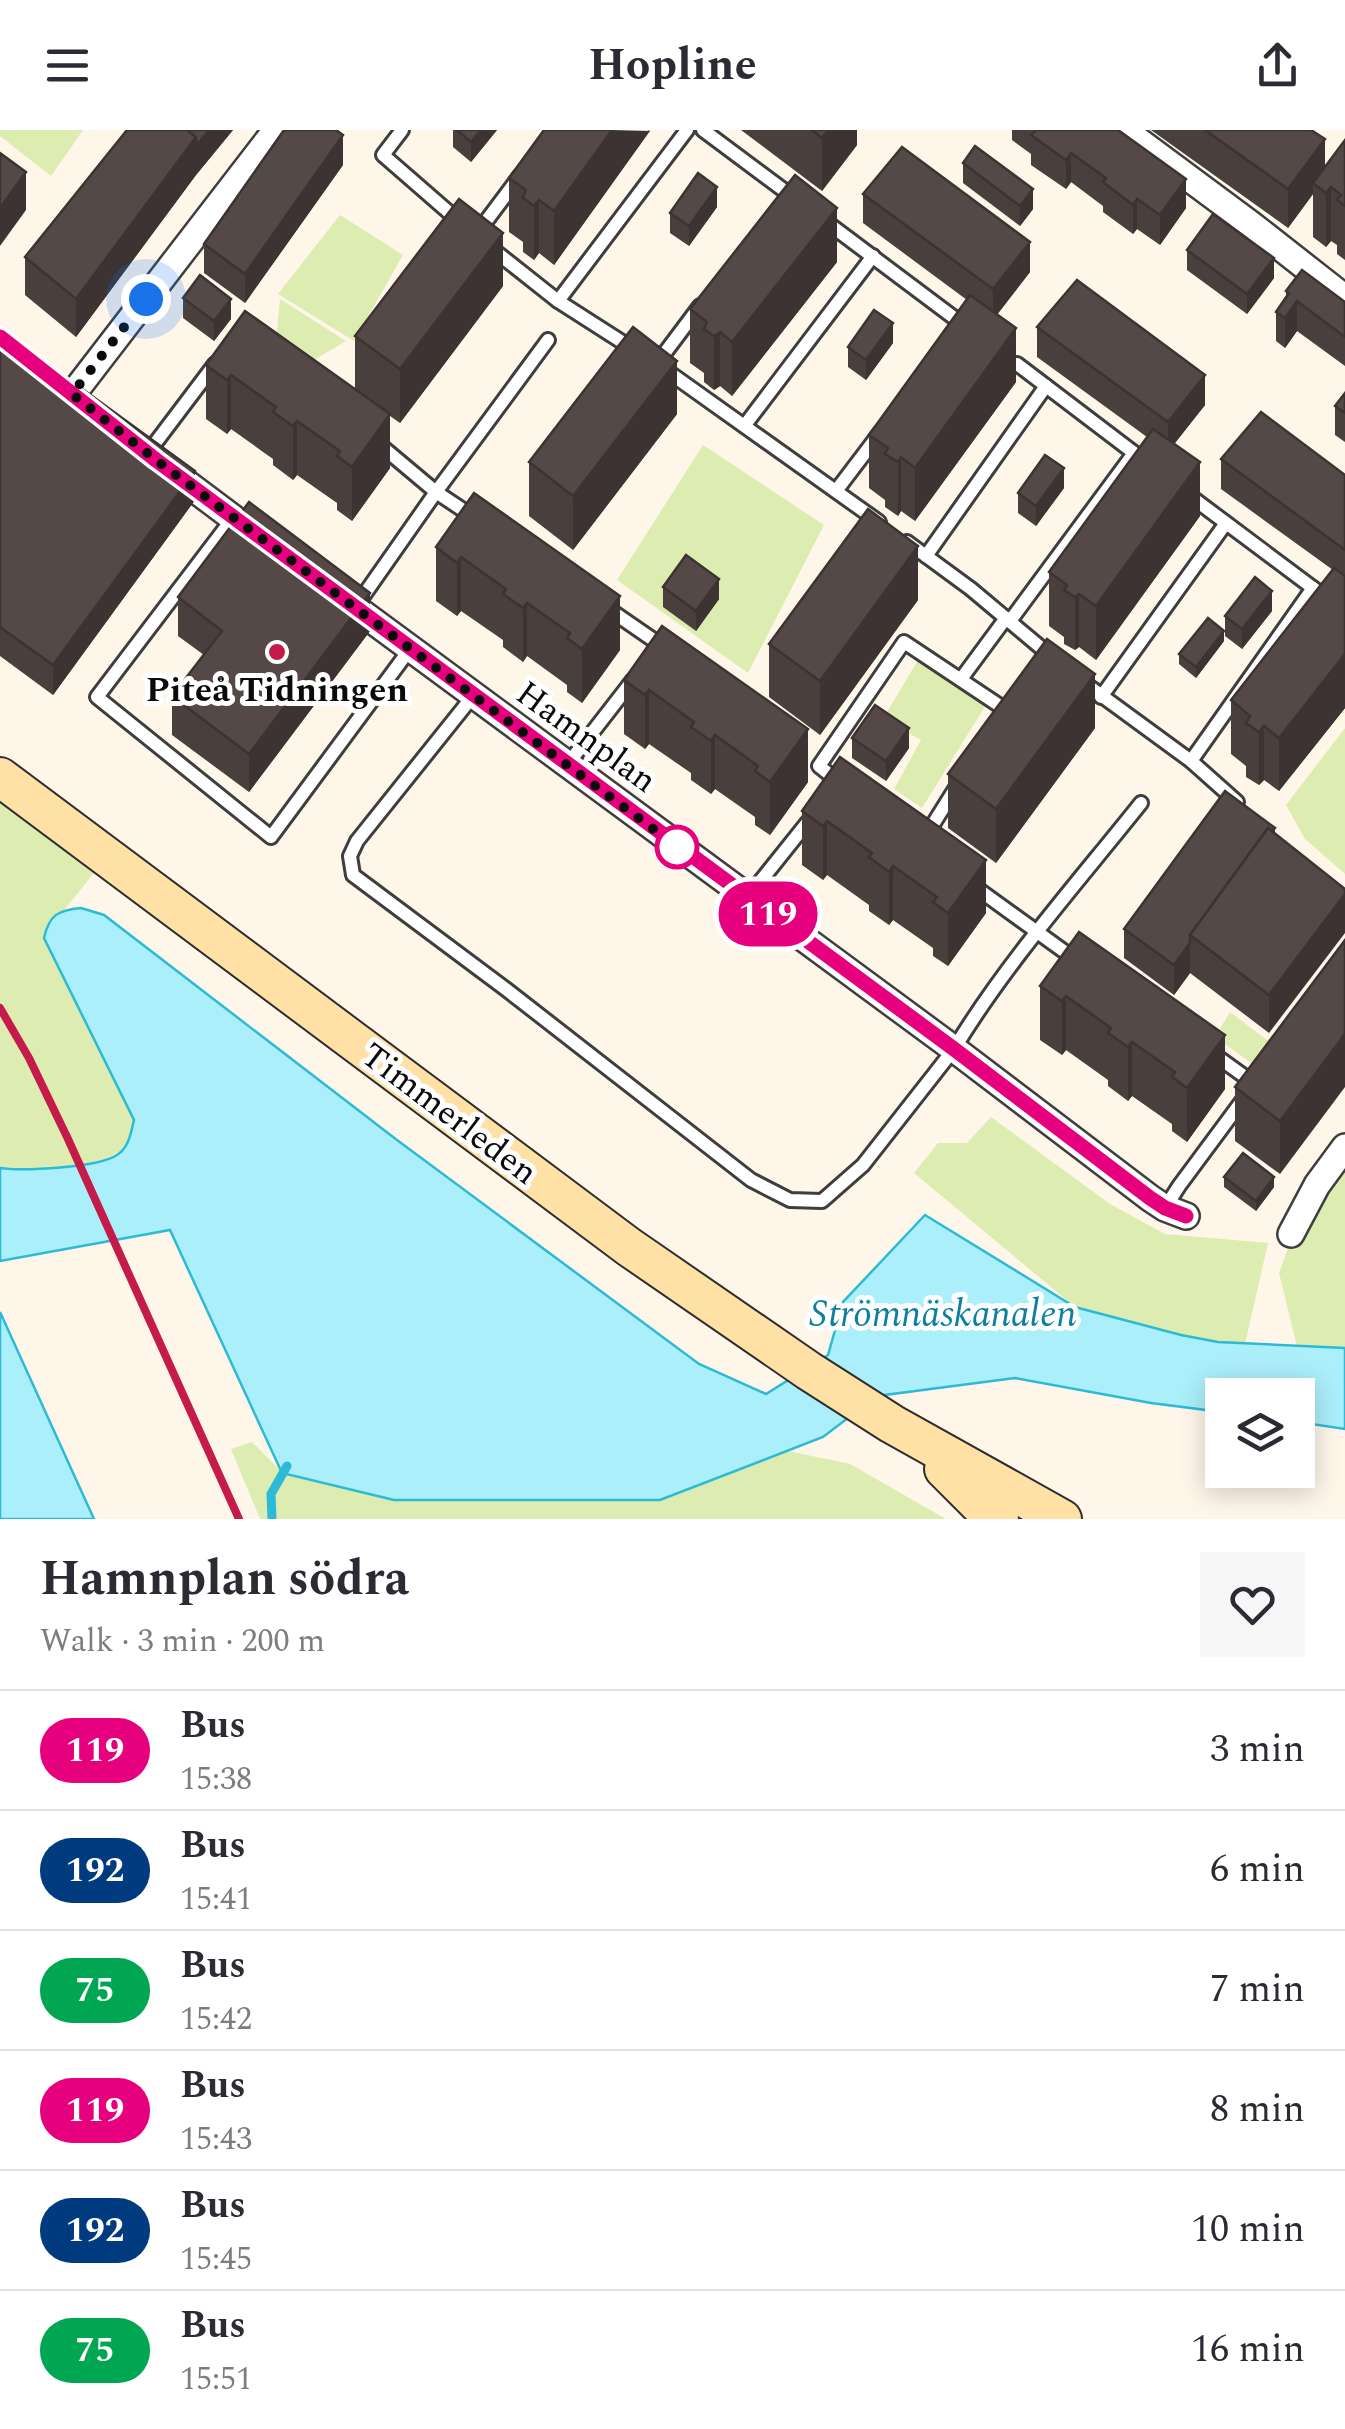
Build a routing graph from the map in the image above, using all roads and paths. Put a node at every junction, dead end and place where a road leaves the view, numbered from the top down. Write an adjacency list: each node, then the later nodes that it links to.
1 (276, 130): 20 (street)
2 (402, 130): 9 (lane)
3 (686, 130): 12 (lane)
4 (703, 130): 7 (lane)
5 (1124, 130): 11 (street)
6 (531, 160): 9 (lane)
7 (786, 192): 8 (lane); 10 (lane)
8 (774, 207)
9 (476, 236): 12 (lane)
10 (873, 256): 14 (lane); 22 (lane)
11 (1345, 298)
12 (558, 301): 17 (lane)
13 (703, 301): 17 (lane)
14 (951, 338)
15 (548, 340): 29 (lane)
16 (224, 351): 24 (lane)
17 (656, 364): 22 (lane)
18 (1017, 364): 19 (lane)
19 (1046, 386): 25 (lane); 34 (lane)
20 (72, 395)
21 (894, 415): 28 (lane)
22 (745, 426): 28 (lane)
23 (366, 434): 29 (lane)
24 (140, 448): 30 (street)
25 (1134, 453): 26 (lane); 40 (lane)
26 (1164, 476)
27 (1180, 488): 31 (lane)
28 (836, 491): 34 (lane)
29 (436, 492): 32 (lane); 38 (lane)
30 (233, 518): 33 (street); 42 (lane)
31 (1226, 523): 36 (lane); 48 (lane)
32 (484, 524)
33 (278, 552)
34 (926, 556): 40 (lane)
35 (324, 585): 38 (street, Hamnplan)
36 (1312, 588): 39 (lane); 51 (lane)
37 (597, 601): 41 (lane)
38 (354, 608): 42 (street, Hamnplan)
39 (1345, 612)
40 (1008, 619): 46 (lane); 48 (lane)
41 (661, 644): 43 (lane); 44 (lane)
42 (410, 649): 47 (street, Hamnplan)
43 (676, 656)
44 (650, 660)
45 (638, 674): 52 (lane)
46 (961, 679): 49 (lane); 53 (lane)
47 (473, 696): 52 (street, Hamnplan); 70 (lane)
48 (1101, 697): 51 (lane)
49 (996, 725)
50 (804, 755): 53 (lane)
51 (1191, 760): 60 (lane)
52 (567, 765): 66 (street, Hamnplan)
53 (819, 766): 56 (lane)
54 (967, 770): 63 (lane)
55 (0, 777): 76 (main road, Timmerleden)
56 (840, 782): 57 (lane); 58 (lane)
57 (853, 793)
58 (829, 796)
59 (1140, 803): 67 (lane)
60 (1243, 808)
61 (818, 809): 66 (lane)
62 (906, 835): 63 (lane)
63 (919, 846): 64 (lane)
64 (934, 856)
65 (963, 878): 67 (lane)
66 (747, 898): 70 (street, Hamnplan)
67 (1037, 934): 68 (lane); 70 (lane)
68 (1084, 966)
69 (1194, 1040): 72 (lane)
70 (954, 1049): 74 (street, Hamnplan)
71 (1266, 1069): 72 (lane)
72 (1255, 1084): 74 (lane)
73 (1345, 1148): 75 (street)
74 (1176, 1212)
75 (1291, 1234)
76 (901, 1430): 77 (main road, Timmerleden); 78 (main road, Timmerleden)
77 (999, 1519)
78 (1062, 1519)

